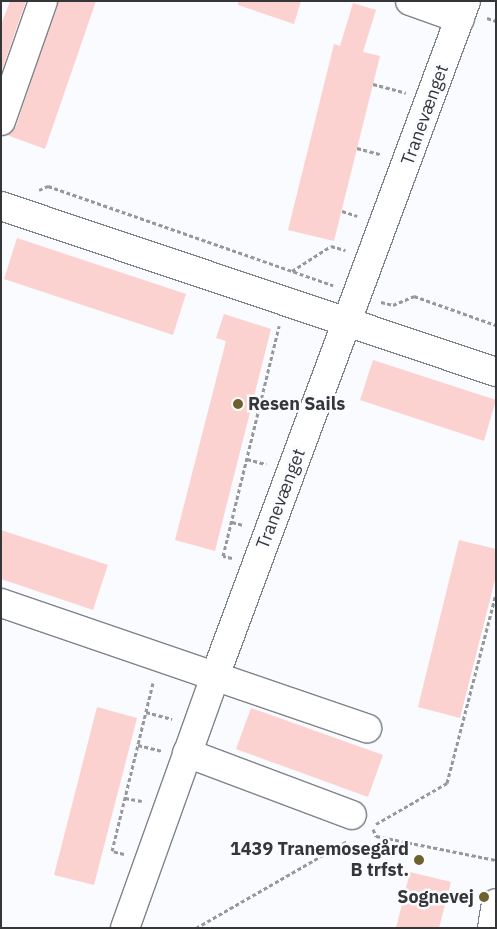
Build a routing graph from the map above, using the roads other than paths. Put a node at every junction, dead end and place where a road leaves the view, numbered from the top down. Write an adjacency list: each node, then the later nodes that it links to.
1 (43, 1): 4 (street)
2 (410, 1): 3 (street, Tranevænget)
3 (463, 10): 6 (street, Tranevænget)
4 (1, 121)
5 (2, 206): 6 (street)
6 (348, 323): 7 (street); 9 (street, Tranevænget)
7 (496, 372)
8 (1, 602): 9 (street)
9 (215, 676): 10 (street); 11 (street, Tranevænget)
10 (367, 728)
11 (187, 753): 12 (street); 14 (street, Tranevænget)
12 (361, 827)
13 (496, 903): 15 (street)
14 (125, 928)
15 (492, 928)

